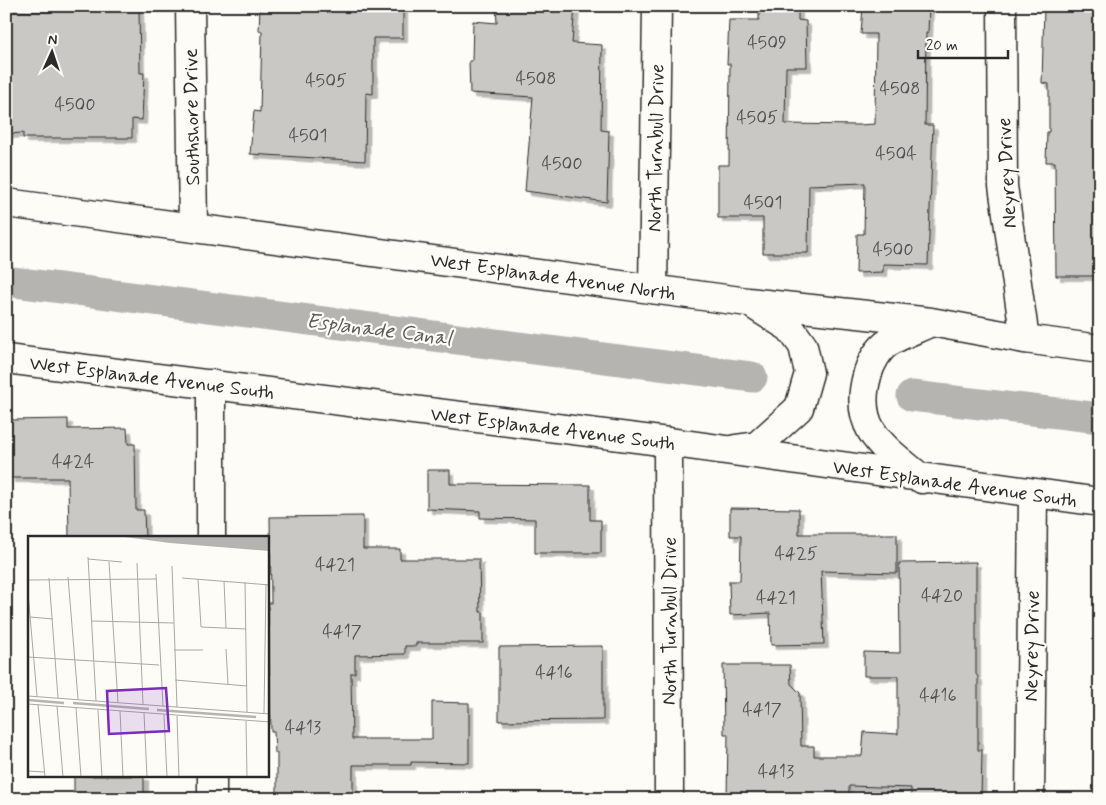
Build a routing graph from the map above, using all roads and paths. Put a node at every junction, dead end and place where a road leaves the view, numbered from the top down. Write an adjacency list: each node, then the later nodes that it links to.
1 (190, 6): 5 (main road, Southshore Drive)
2 (657, 6): 6 (main road, North Turnbull Drive)
3 (1002, 6): 9 (main road, Neyrey Drive)
4 (6, 203): 5 (main road, West Esplanade Avenue North)
5 (193, 227): 6 (main road, West Esplanade Avenue North)
6 (653, 289): 7 (main road, West Esplanade Avenue North)
7 (748, 302): 8 (main road, West Esplanade Avenue North); 14 (main road)
8 (931, 322): 9 (main road, West Esplanade Avenue North); 15 (main road)
9 (1025, 339): 10 (main road, West Esplanade Avenue North)
10 (1100, 350)
11 (6, 359): 12 (main road, West Esplanade Avenue South)
12 (211, 384): 13 (main road, West Esplanade Avenue South); 18 (main road)
13 (668, 442): 14 (main road, West Esplanade Avenue South); 21 (main road, North Turnbull Drive)
14 (723, 450): 15 (main road, West Esplanade Avenue South)
15 (922, 478): 16 (main road, West Esplanade Avenue South)
16 (1033, 494): 17 (main road, West Esplanade Avenue South); 22 (main road, Neyrey Drive)
17 (1100, 502)
18 (211, 536)
19 (212, 778): 20 (main road)
20 (212, 799)
21 (669, 799)
22 (1030, 799)

